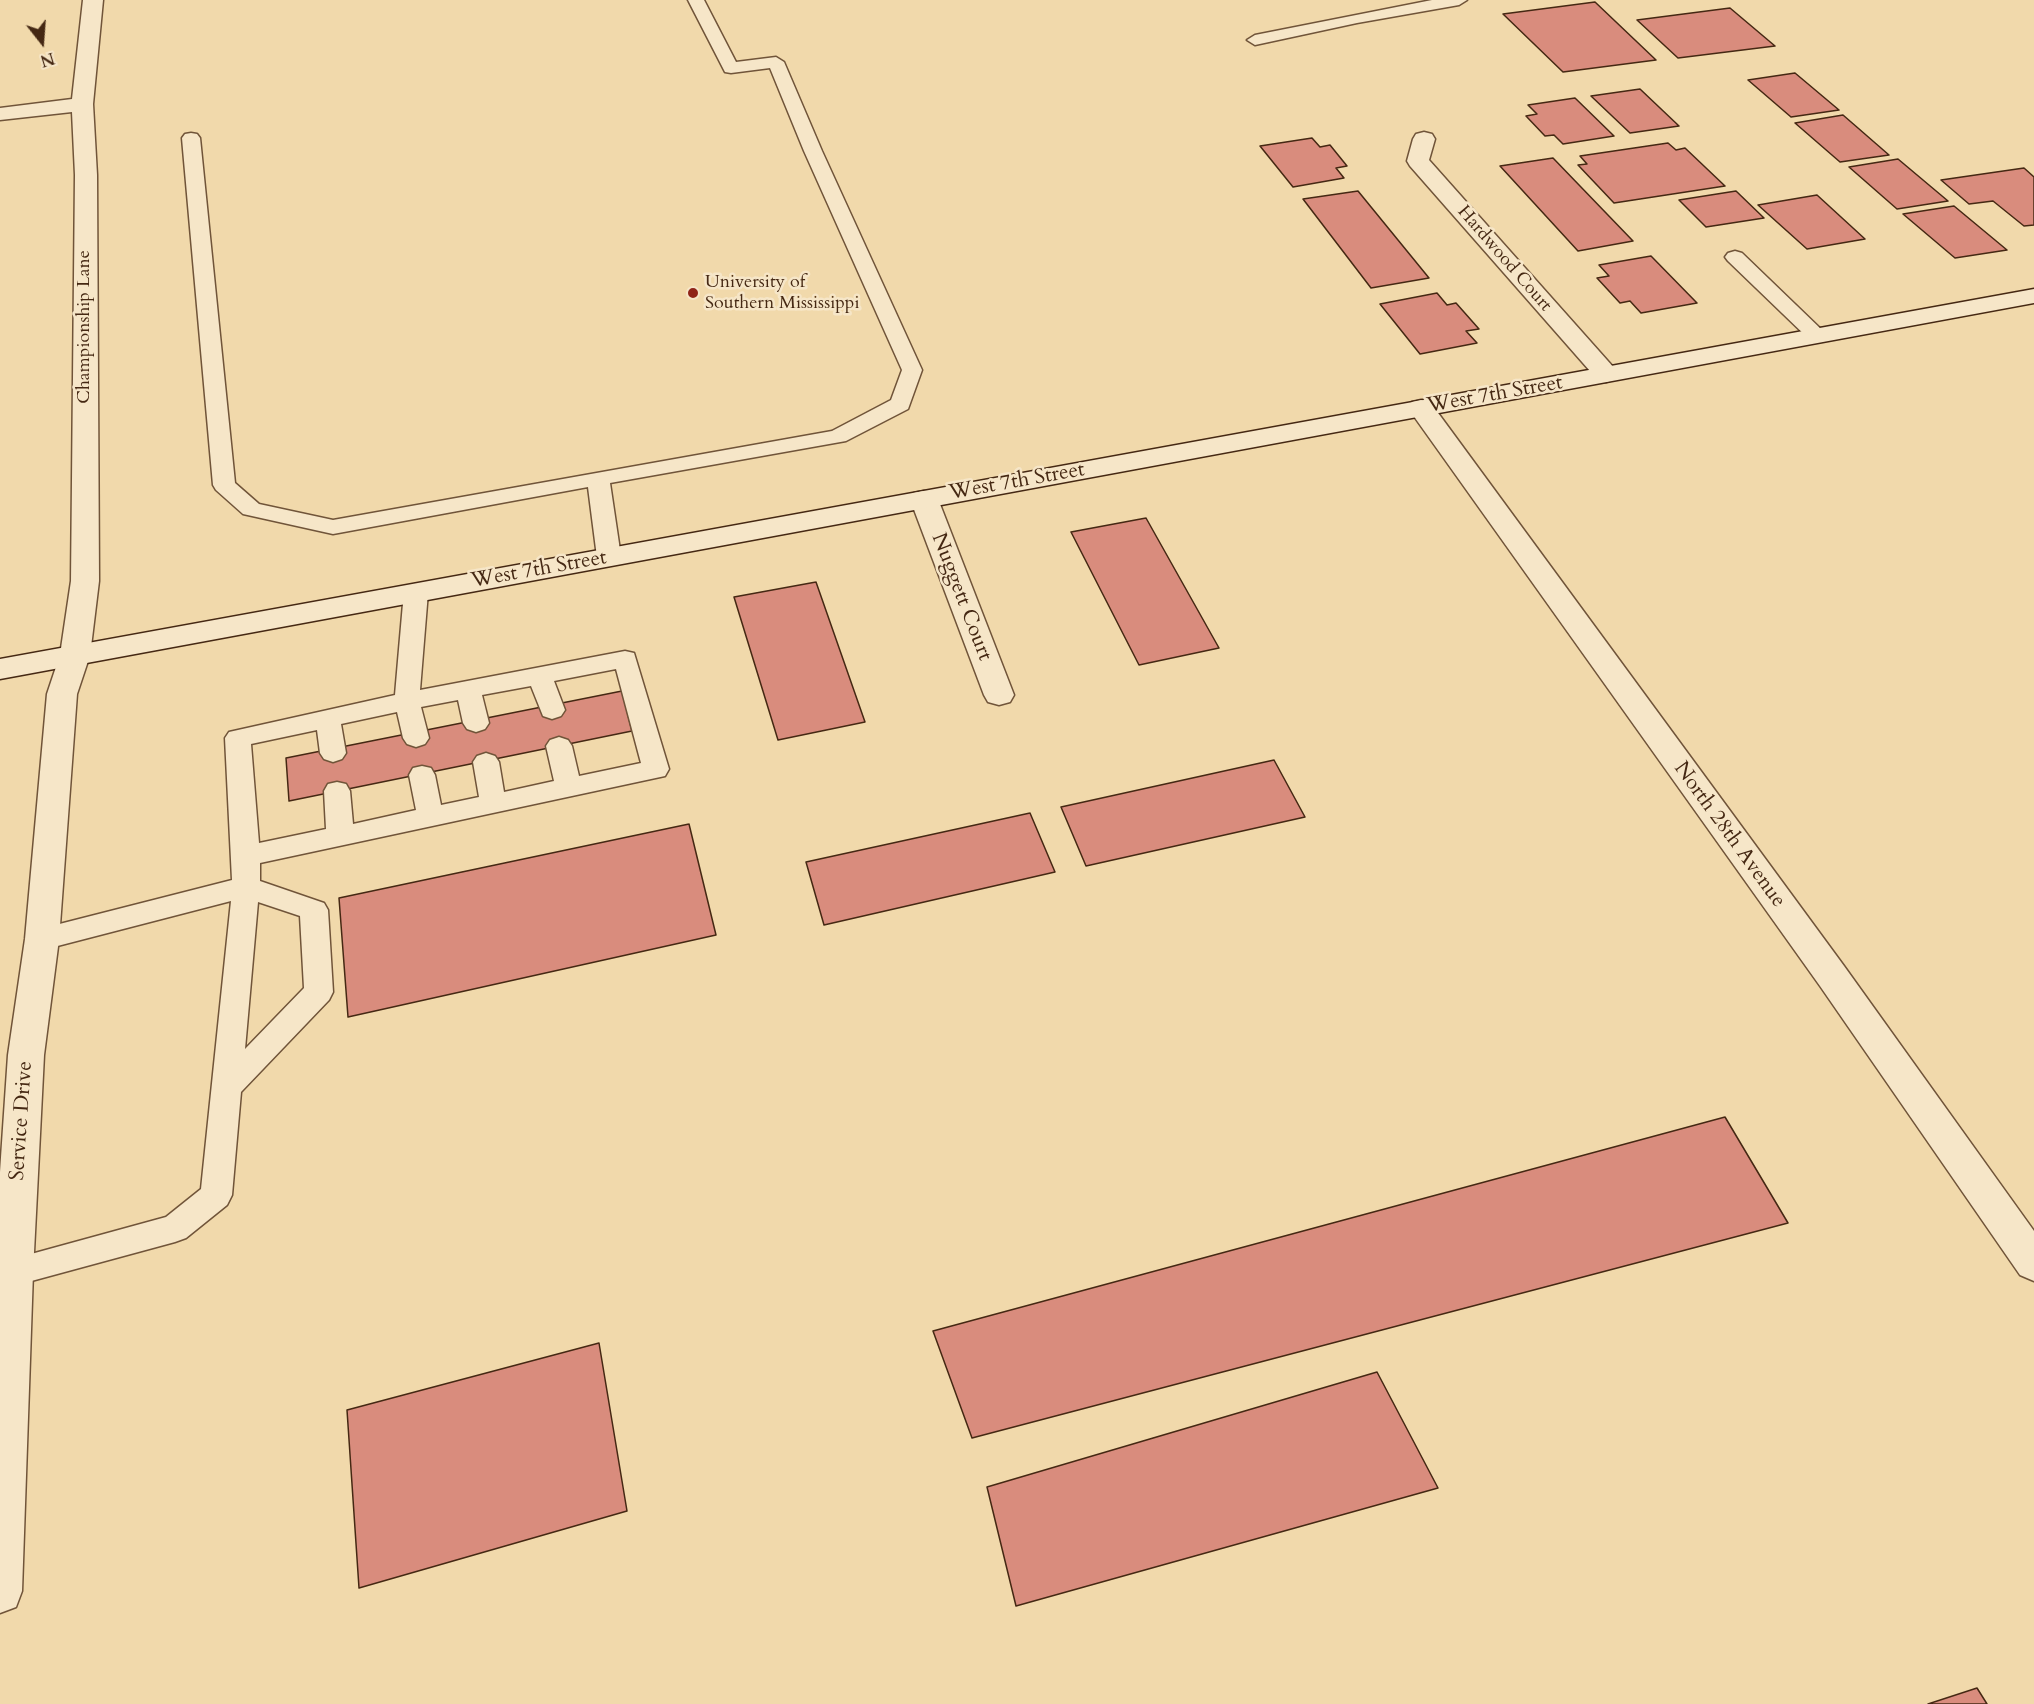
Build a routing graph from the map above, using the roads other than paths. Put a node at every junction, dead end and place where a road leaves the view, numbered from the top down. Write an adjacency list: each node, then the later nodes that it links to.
1 (93, 0): 5 (street, Championship Lane)
2 (696, 0): 14 (lane)
3 (1460, 0): 4 (lane)
4 (1255, 40)
5 (82, 104): 6 (street); 18 (street, Championship Lane)
6 (0, 114)
7 (191, 138): 14 (lane)
8 (1424, 139): 12 (street, Hardwood Court)
9 (1735, 257): 11 (lane)
10 (2034, 296): 11 (street, West 7th Street)
11 (1815, 335): 12 (street, West 7th Street)
12 (1606, 374): 13 (street, West 7th Street)
13 (1421, 408): 15 (street, West 7th Street); 41 (street, North 28th Avenue)
14 (598, 478): 16 (lane)
15 (924, 499): 16 (street, West 7th Street); 22 (street, Nuggett Court)
16 (609, 556): 17 (street, West 7th Street)
17 (416, 592): 18 (street, West 7th Street); 23 (lane)
18 (75, 655): 19 (street, West 7th Street); 39 (street, Service Drive)
19 (0, 669)
20 (540, 675): 21 (lane); 24 (lane); 32 (lane)
21 (468, 690): 23 (lane); 26 (lane)
22 (999, 695)
23 (407, 700): 25 (lane); 27 (lane)
24 (552, 710)
25 (328, 719): 29 (lane); 37 (lane)
26 (476, 723)
27 (416, 738)
28 (559, 746): 32 (lane)
29 (333, 753)
30 (486, 762): 34 (lane)
31 (422, 775): 35 (lane)
32 (568, 786): 34 (lane)
33 (337, 791): 36 (lane)
34 (493, 803): 35 (lane)
35 (430, 816): 36 (lane)
36 (340, 835): 37 (lane)
37 (246, 856): 38 (lane)
38 (246, 887): 39 (lane); 40 (lane); 40 (lane)
39 (42, 939): 42 (street, Service Drive)
40 (226, 1088): 42 (lane)
41 (2034, 1263)
42 (13, 1272): 43 (street, Service Drive)
43 (0, 1591)

